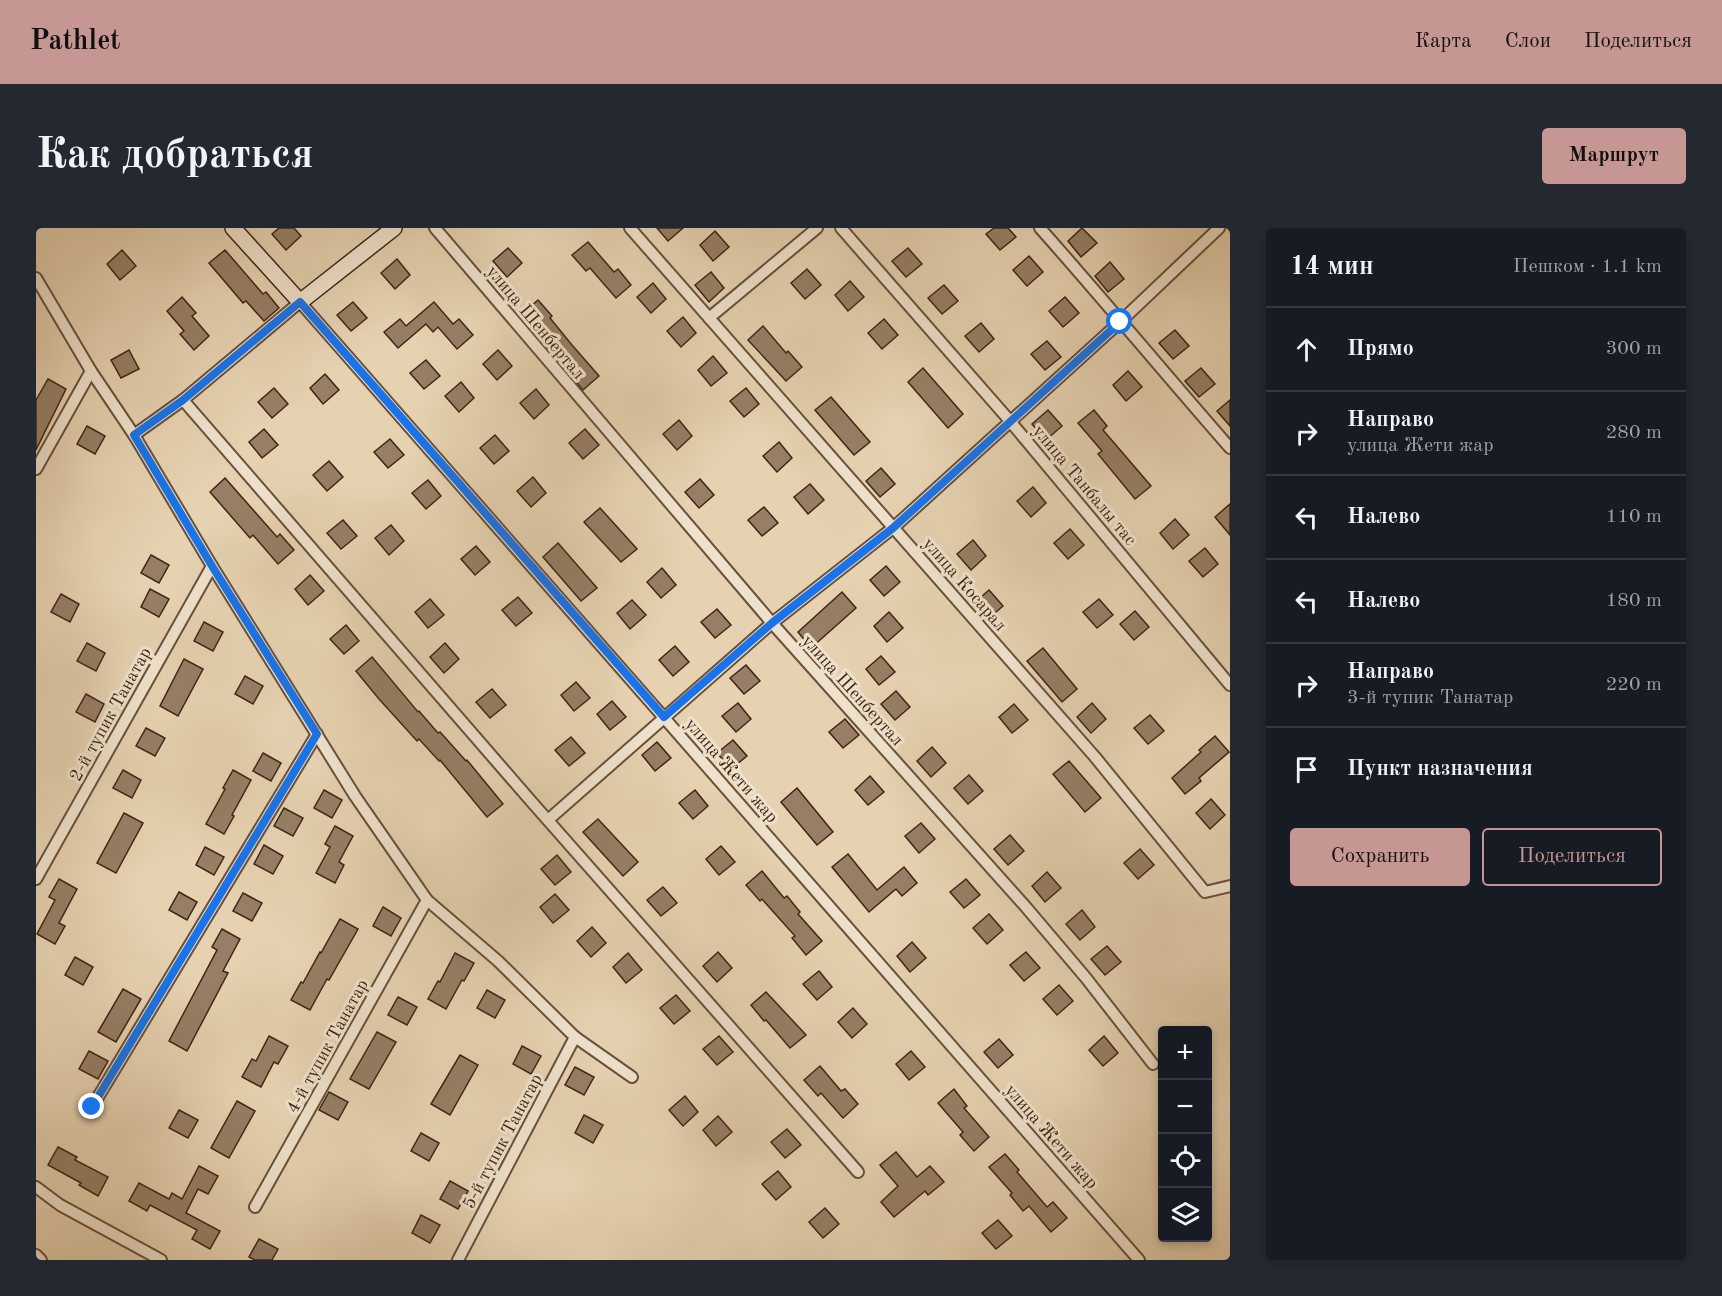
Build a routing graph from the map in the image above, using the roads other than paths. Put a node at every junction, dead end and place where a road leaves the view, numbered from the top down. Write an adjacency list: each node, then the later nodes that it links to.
1 (233, 228): 10 (street)
2 (394, 228): 10 (street)
3 (435, 228): 21 (street, улица Шенбертал)
4 (630, 228): 11 (street, улица Косарал)
5 (816, 228): 11 (street)
6 (841, 228): 15 (street, улица Танбалы тас)
7 (1040, 228): 12 (street)
8 (1219, 228): 12 (street)
9 (36, 278): 13 (street)
10 (300, 302): 14 (street); 23 (street, улица Жети жар)
11 (709, 318): 19 (street, улица Косарал)
12 (1120, 322): 15 (street); 17 (street)
13 (91, 371): 16 (street); 18 (street)
14 (183, 400): 16 (street); 25 (street)
15 (1010, 421): 19 (street); 22 (street, улица Танбалы тас)
16 (134, 435): 20 (street)
17 (1230, 448)
18 (36, 469)
19 (893, 528): 21 (street); 27 (street, улица Косарал)
20 (212, 566): 24 (street); 26 (street, 2-й тупик Танатар)
21 (772, 623): 23 (street); 30 (street, улица Шенбертал)
22 (1230, 685)
23 (664, 717): 25 (street); 40 (street, улица Жети жар)
24 (317, 734): 28 (street); 32 (street)
25 (548, 820): 33 (street)
26 (36, 879)
27 (1230, 886)
28 (427, 900): 29 (street); 35 (street, 4-й тупик Танатар)
29 (575, 1037): 31 (street); 39 (street, 5-й тупик Танатар)
30 (1153, 1064)
31 (632, 1077)
32 (92, 1107)
33 (858, 1172)
34 (36, 1187): 38 (street)
35 (255, 1207)
36 (36, 1255): 37 (street)
37 (41, 1260)
38 (161, 1260)
39 (458, 1260)
40 (1138, 1260)

